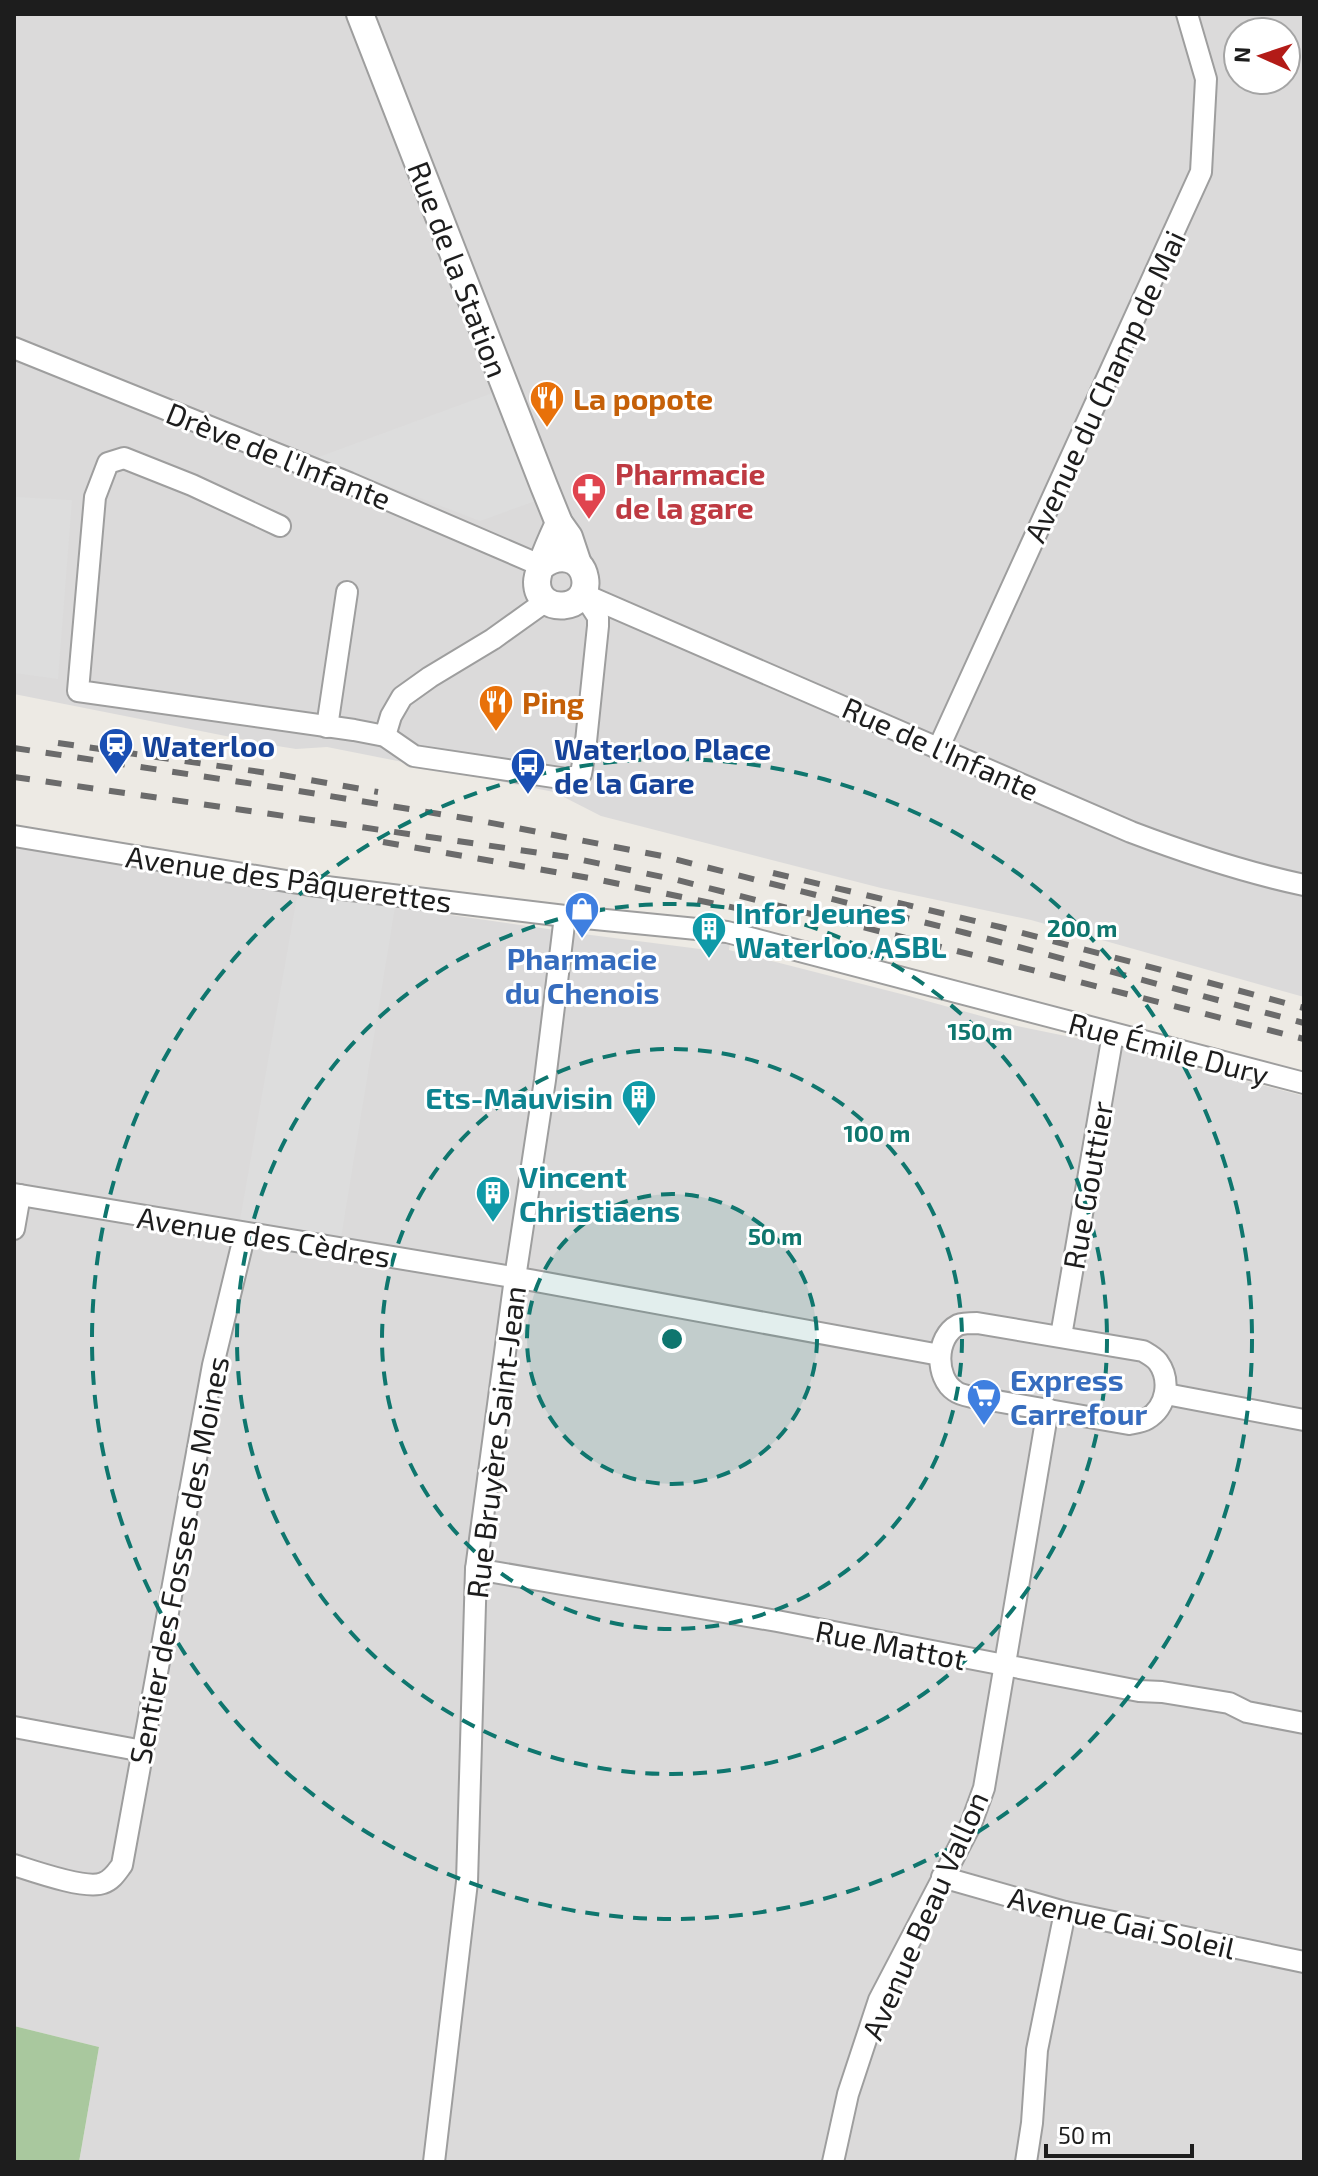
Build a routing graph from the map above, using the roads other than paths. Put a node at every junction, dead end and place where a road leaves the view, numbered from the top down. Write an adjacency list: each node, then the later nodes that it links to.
1 (360, 14): 4 (street, Rue de la Station)
2 (1187, 14): 13 (street, Avenue du Champ de Mai)
3 (14, 348): 7 (street, Drève de l'Infante)
4 (559, 523): 6 (street, Rue de la Station); 7 (street)
5 (280, 526): 11 (street)
6 (578, 564): 7 (street); 9 (street)
7 (542, 566): 10 (street)
8 (347, 592): 11 (street)
9 (583, 594): 10 (street); 12 (street); 13 (street, Rue de l'Infante)
10 (546, 601): 12 (street)
11 (327, 727): 12 (street)
12 (385, 736)
13 (939, 747): 15 (street, Rue de l'Infante)
14 (14, 836): 16 (street, Avenue des Pâquerettes)
15 (1304, 885)
16 (565, 916): 17 (street, Rue Émile Dury); 22 (street, Rue Bruyère Saint-Jean)
17 (1113, 1034): 18 (street, Rue Émile Dury); 23 (street, Rue Gouttier)
18 (1304, 1083)
19 (17, 1195): 20 (street); 21 (street, Avenue des Cèdres)
20 (14, 1229)
21 (245, 1233): 22 (street, Avenue des Cèdres); 32 (street, Sentier des Fosses des Moines)
22 (515, 1278): 24 (street, Avenue des Cèdres); 28 (street, Rue Bruyère Saint-Jean)
23 (1061, 1336): 24 (street); 25 (street)
24 (940, 1355): 26 (street)
25 (1166, 1394): 26 (street); 27 (street)
26 (1048, 1409): 29 (street)
27 (1304, 1420)
28 (476, 1569): 29 (street, Rue Mattot); 37 (street, Rue Bruyère Saint-Jean)
29 (1004, 1666): 30 (street, Rue Mattot); 34 (street, Avenue Beau Vallon)
30 (1304, 1723)
31 (14, 1727): 32 (street)
32 (143, 1751): 33 (street, Sentier des Fosses des Moines)
33 (14, 1865)
34 (942, 1877): 35 (street, Avenue Gai Soleil); 38 (street, Avenue Beau Vallon)
35 (1065, 1912): 36 (street, Avenue Gai Soleil); 39 (street)
36 (1304, 1962)
37 (434, 2162)
38 (833, 2162)
39 (1026, 2162)

